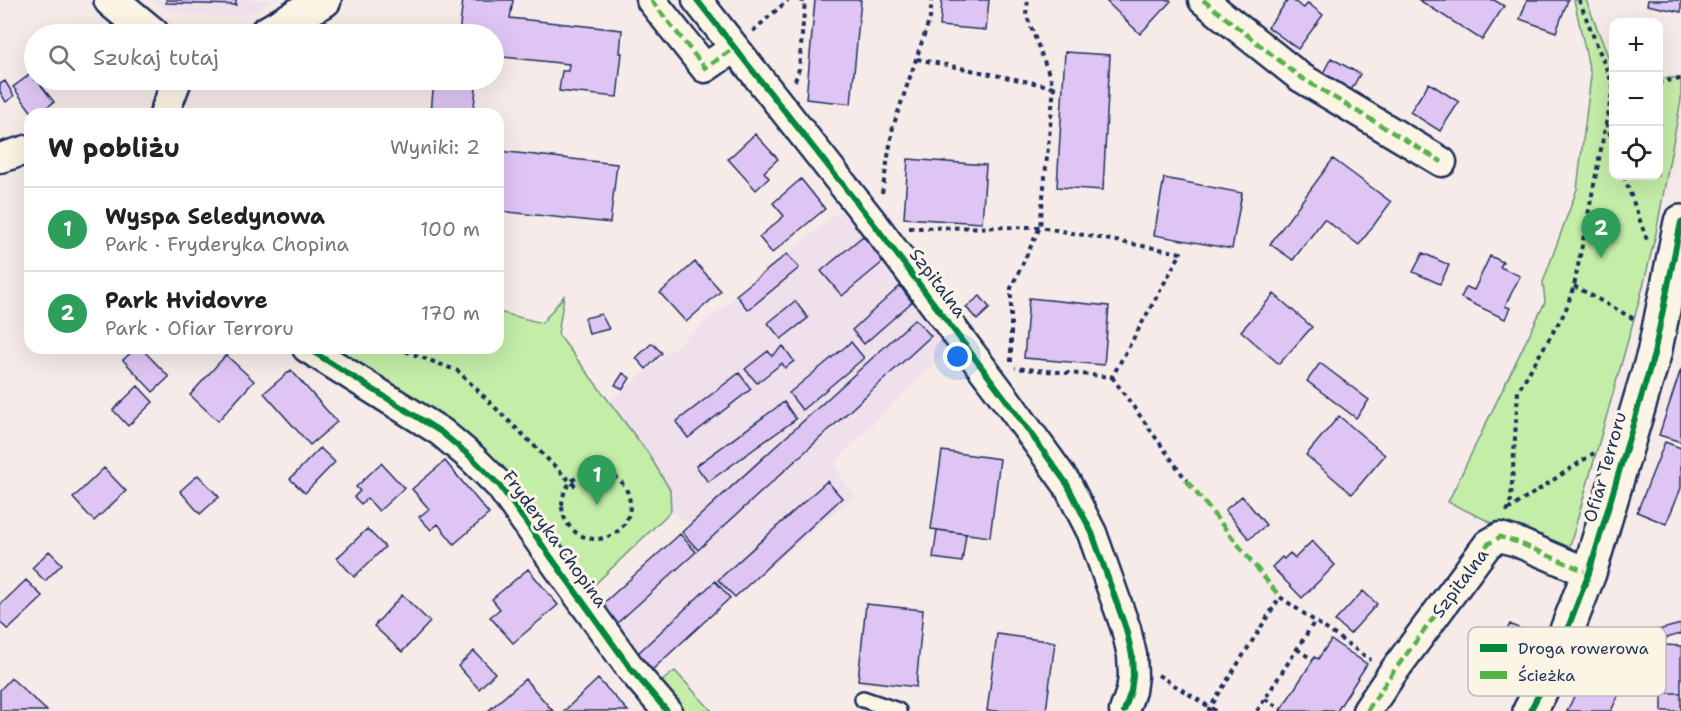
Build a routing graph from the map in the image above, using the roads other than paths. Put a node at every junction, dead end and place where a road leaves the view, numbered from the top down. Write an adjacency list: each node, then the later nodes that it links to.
1 (111, 0): 6 (street)
2 (324, 0): 7 (street)
3 (651, 0): 8 (street)
4 (697, 0): 8 (street, Szpitalna)
5 (1203, 0): 13 (street)
6 (140, 24)
7 (283, 24)
8 (734, 48): 22 (street, Szpitalna)
9 (173, 90): 10 (street)
10 (166, 108)
11 (24, 151): 12 (street)
12 (0, 158)
13 (1442, 162)
14 (1681, 222): 16 (street, Ofiar Terroru)
15 (317, 354): 20 (street, Fryderyka Chopina)
16 (1589, 573): 17 (street, Ofiar Terroru); 23 (street, Szpitalna)
17 (1569, 627)
18 (1538, 696): 24 (street, Ofiar Terroru)
19 (863, 699): 21 (lane)
20 (667, 711)
21 (898, 711)
22 (1124, 711)
23 (1367, 711)
24 (1530, 711)

